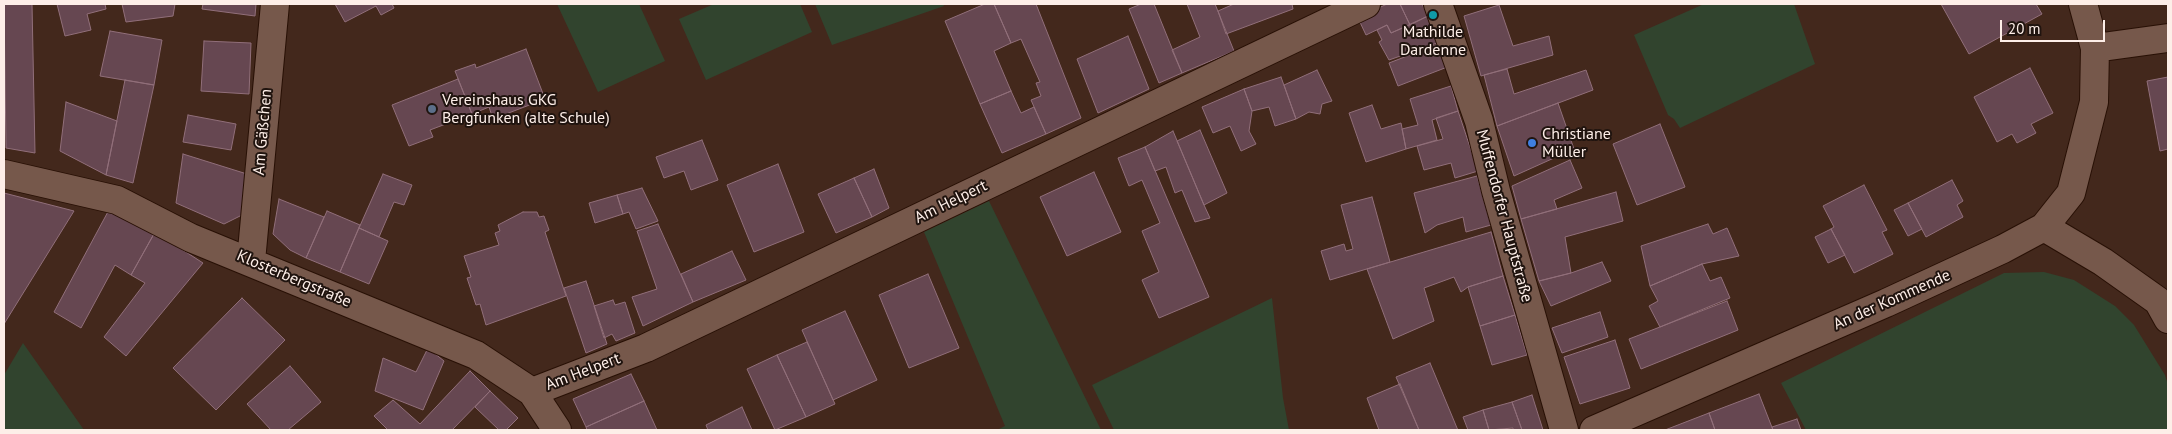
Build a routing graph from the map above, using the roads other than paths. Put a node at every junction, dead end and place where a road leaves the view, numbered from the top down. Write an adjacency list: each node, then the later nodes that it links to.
1 (274, 4): 9 (street, Am Gäßchen)
2 (1366, 4): 11 (street, Am Helpert)
3 (1438, 4): 13 (street, Muffendorfer Hauptstraße)
4 (2083, 4): 6 (street)
5 (2168, 38): 6 (street)
6 (2095, 48): 8 (street)
7 (4, 174): 9 (street, Klosterbergstraße)
8 (2044, 227): 10 (street); 14 (street, An der Kommende)
9 (251, 261): 11 (street, Klosterbergstraße)
10 (2168, 319)
11 (532, 392): 12 (street, Klosterbergstraße)
12 (557, 430)
13 (1564, 430)
14 (1594, 430)

